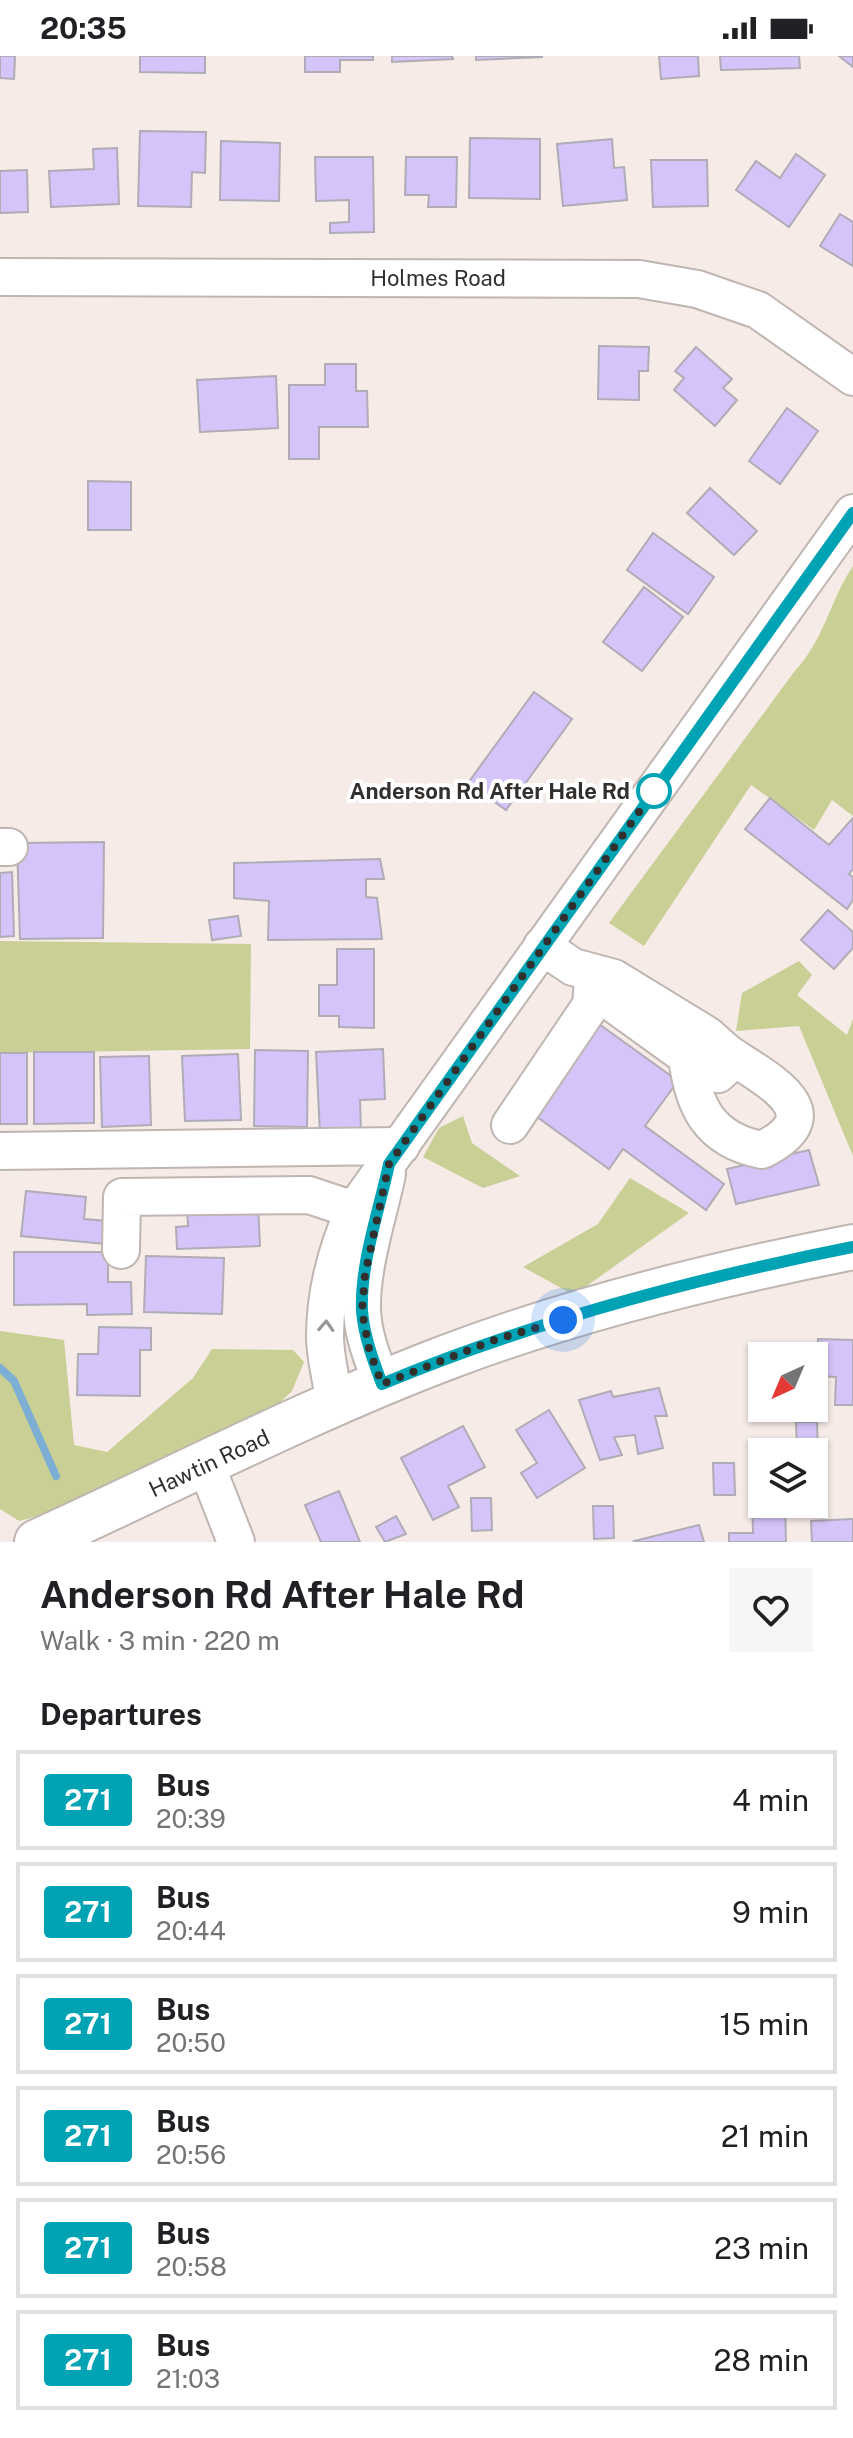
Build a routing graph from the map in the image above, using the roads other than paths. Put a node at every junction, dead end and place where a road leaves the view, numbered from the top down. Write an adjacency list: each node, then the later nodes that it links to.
1 (0, 277): 2 (street, Holmes Road)
2 (852, 376)
3 (850, 523): 4 (street)
4 (542, 946): 5 (street); 10 (street)
5 (592, 977): 6 (street); 7 (street); 8 (street)
6 (726, 1052): 7 (street); 7 (street)
7 (687, 1057)
8 (510, 1125)
9 (0, 1151): 10 (street)
10 (395, 1155): 11 (street); 12 (street); 15 (street)
11 (0, 1169)
12 (354, 1210): 14 (street); 16 (street, one-way to 12)
13 (853, 1247): 15 (main road, Hawtin Road)
14 (121, 1250)
15 (382, 1384): 16 (main road, Hawtin Road)
16 (335, 1404): 17 (main road, Hawtin Road)
17 (206, 1465): 18 (main road, Hawtin Road); 19 (street)
18 (37, 1542)
19 (236, 1542)

